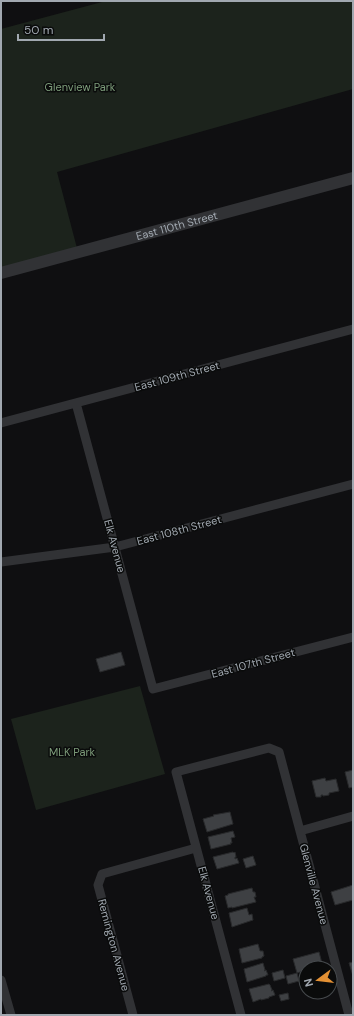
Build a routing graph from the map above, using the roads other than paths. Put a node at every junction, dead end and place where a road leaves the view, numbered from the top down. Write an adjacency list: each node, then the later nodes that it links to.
1 (353, 178): 2 (street, East 110th Street)
2 (1, 273)
3 (353, 329): 4 (street, East 109th Street)
4 (76, 403): 5 (street, East 109th Street); 7 (street, Elk Avenue)
5 (1, 423)
6 (353, 484): 7 (street, East 108th Street)
7 (115, 547): 8 (street, East 108th Street); 10 (street, Elk Avenue)
8 (1, 562)
9 (353, 637): 10 (street, East 107th Street)
10 (153, 689)
11 (279, 752): 13 (street, Glenville Avenue); 14 (street, Elk Avenue)
12 (353, 816): 13 (street)
13 (300, 831): 19 (street, Glenville Avenue)
14 (196, 848): 17 (street, Remington Avenue); 18 (street, Elk Avenue)
15 (1, 980): 16 (street)
16 (11, 1015)
17 (133, 1015)
18 (241, 1015)
19 (349, 1015)

